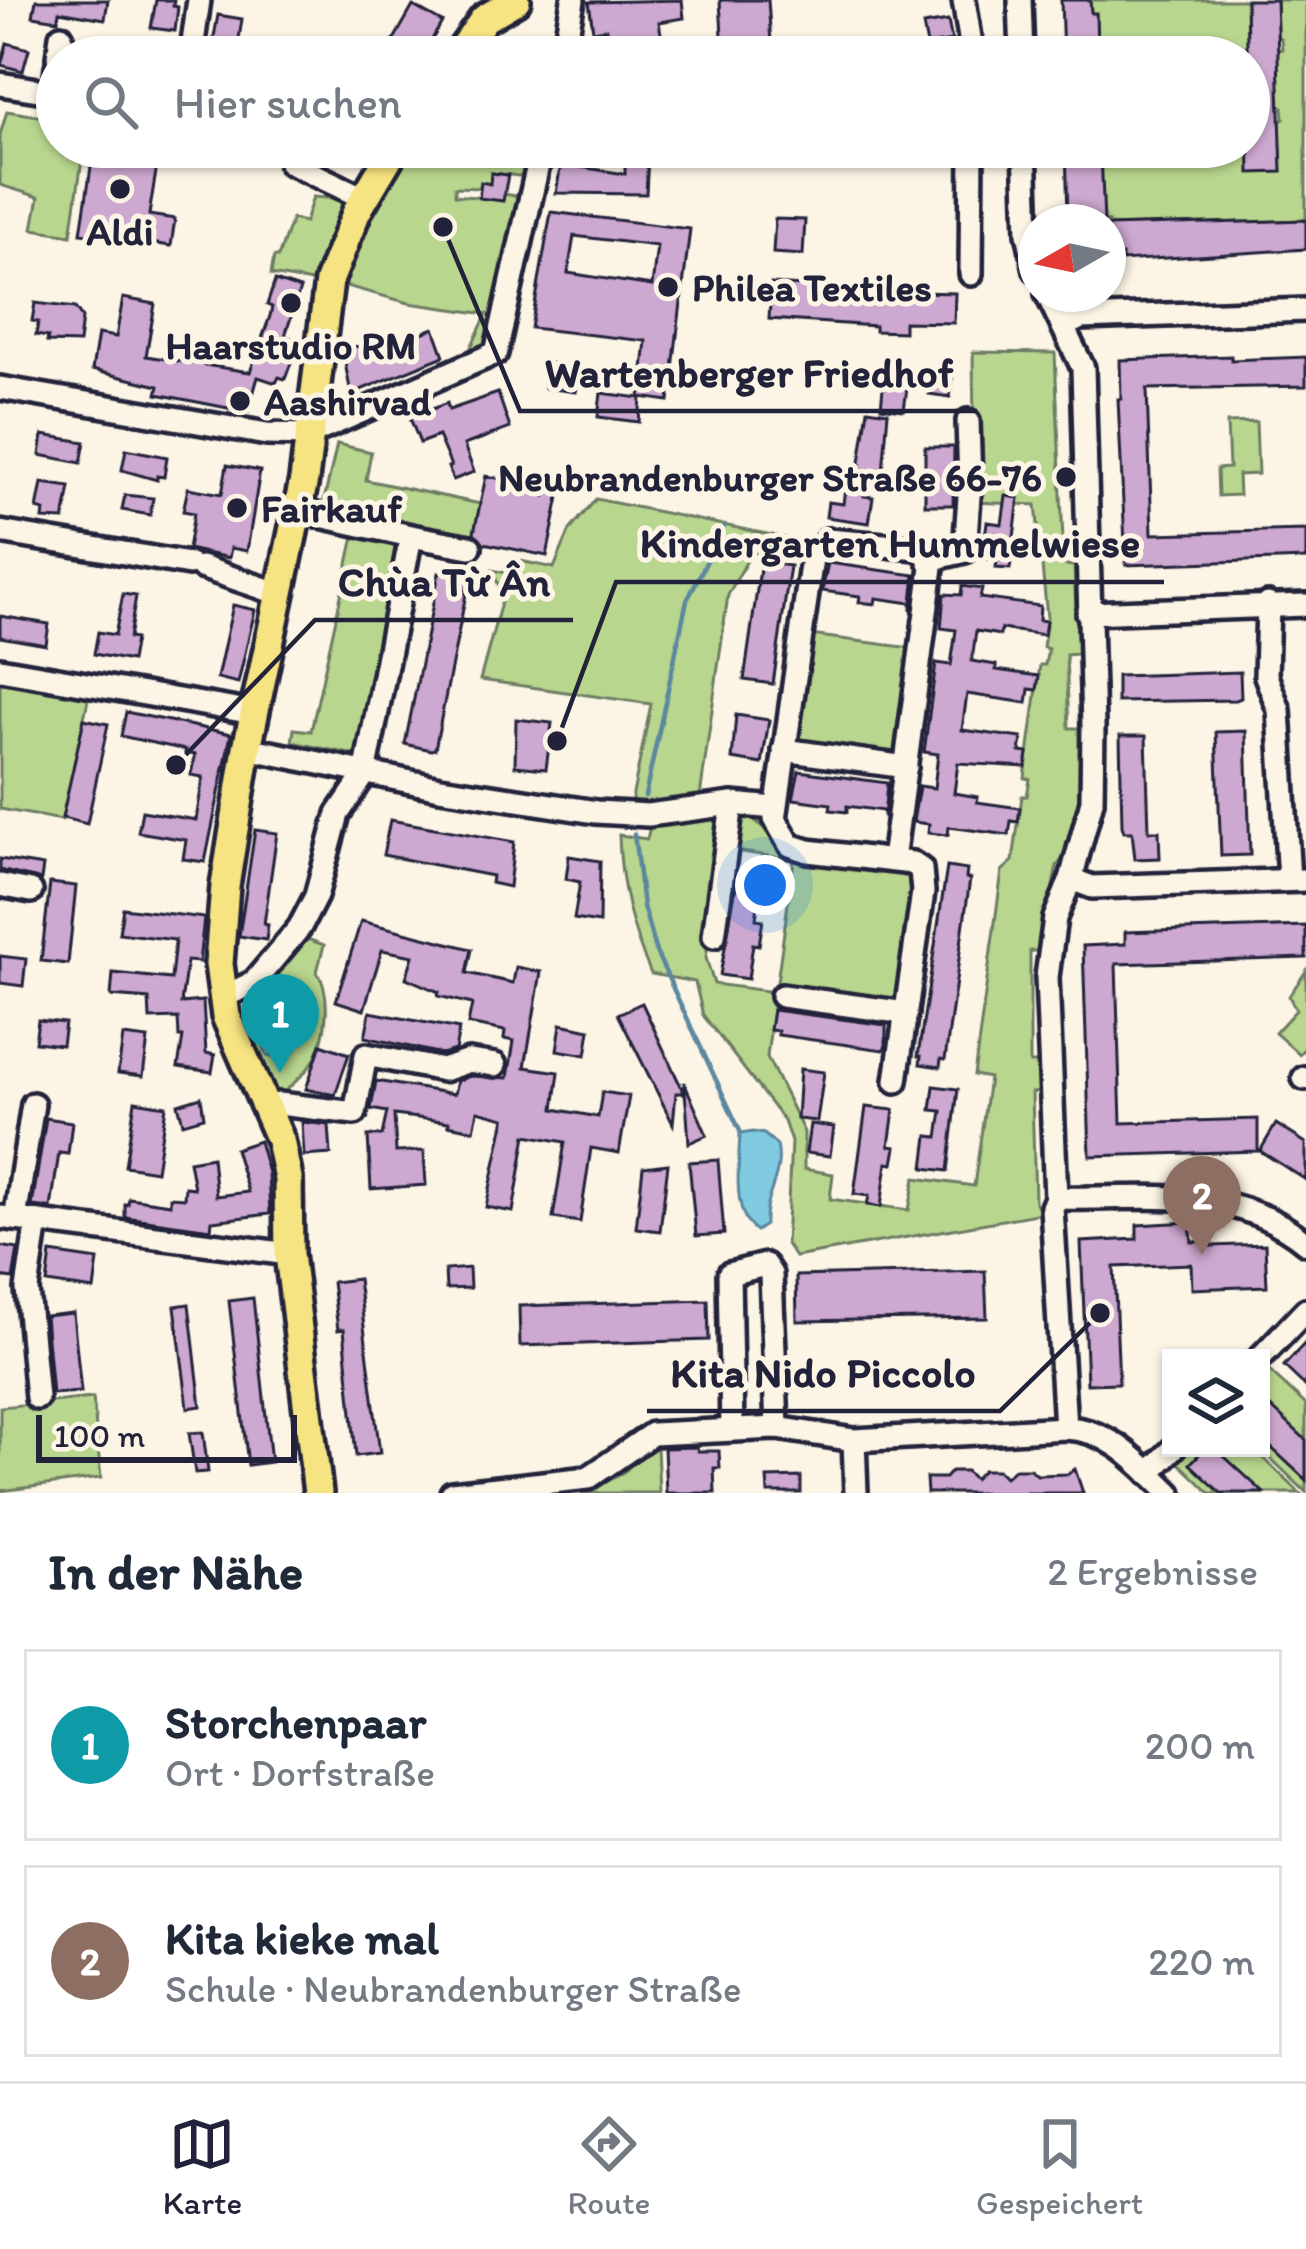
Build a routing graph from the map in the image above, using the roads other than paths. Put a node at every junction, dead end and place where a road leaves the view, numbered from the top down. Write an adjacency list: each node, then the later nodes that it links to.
1 (199, 0): 6 (street)
2 (964, 0): 9 (street)
3 (1020, 0): 10 (street)
4 (509, 1): 7 (main road)
5 (573, 5): 8 (street)
6 (193, 36)
7 (472, 36)
8 (567, 36)
9 (970, 36)
10 (1021, 36)
11 (0, 84): 12 (street)
12 (36, 90)
13 (301, 168): 18 (street)
14 (382, 168): 18 (main road)
15 (537, 168): 26 (street)
16 (972, 168): 20 (street)
17 (1026, 168): 19 (street)
18 (364, 198): 26 (main road)
19 (1027, 204)
20 (971, 274)
21 (1306, 310): 23 (street)
22 (1057, 312): 23 (street)
23 (1064, 326): 35 (street)
24 (0, 388): 26 (street)
25 (968, 421): 31 (street)
26 (308, 435): 27 (main road)
27 (298, 511): 29 (street); 32 (main road)
28 (0, 532): 32 (street)
29 (412, 536): 30 (street); 42 (street)
30 (470, 547)
31 (929, 560): 39 (street); 41 (street)
32 (280, 594): 37 (main road)
33 (1268, 604): 34 (street); 35 (street); 48 (street)
34 (1306, 605)
35 (1088, 613): 47 (street)
36 (0, 669): 37 (street)
37 (254, 713): 38 (main road)
38 (247, 748): 40 (street); 53 (main road)
39 (784, 749): 41 (street); 44 (street)
40 (323, 764): 42 (street); 45 (street)
41 (906, 767): 46 (street)
42 (364, 774): 43 (street); 45 (street)
43 (732, 804): 44 (street); 51 (street)
44 (775, 808): 46 (street)
45 (338, 814): 53 (street)
46 (893, 860): 54 (street)
47 (1071, 879): 48 (street); 59 (street)
48 (1298, 880)
49 (0, 885): 50 (street)
50 (31, 891)
51 (714, 936)
52 (782, 996): 54 (street)
53 (222, 998): 58 (main road)
54 (906, 1013): 56 (street)
55 (495, 1065): 58 (street)
56 (896, 1081)
57 (33, 1104): 60 (street)
58 (267, 1110): 62 (main road)
59 (1056, 1198): 61 (street); 67 (street)
60 (17, 1219): 62 (street); 65 (street)
61 (1306, 1243)
62 (289, 1254): 72 (main road)
63 (1306, 1310): 64 (street)
64 (1269, 1349)
65 (38, 1398)
66 (777, 1428): 68 (street); 68 (street); 69 (street)
67 (1065, 1428): 69 (street); 71 (street)
68 (732, 1429): 73 (street)
69 (854, 1440): 74 (street)
70 (1165, 1457): 71 (street)
71 (1149, 1473): 75 (street)
72 (321, 1476)
73 (452, 1493)
74 (856, 1493)
75 (1170, 1493)

